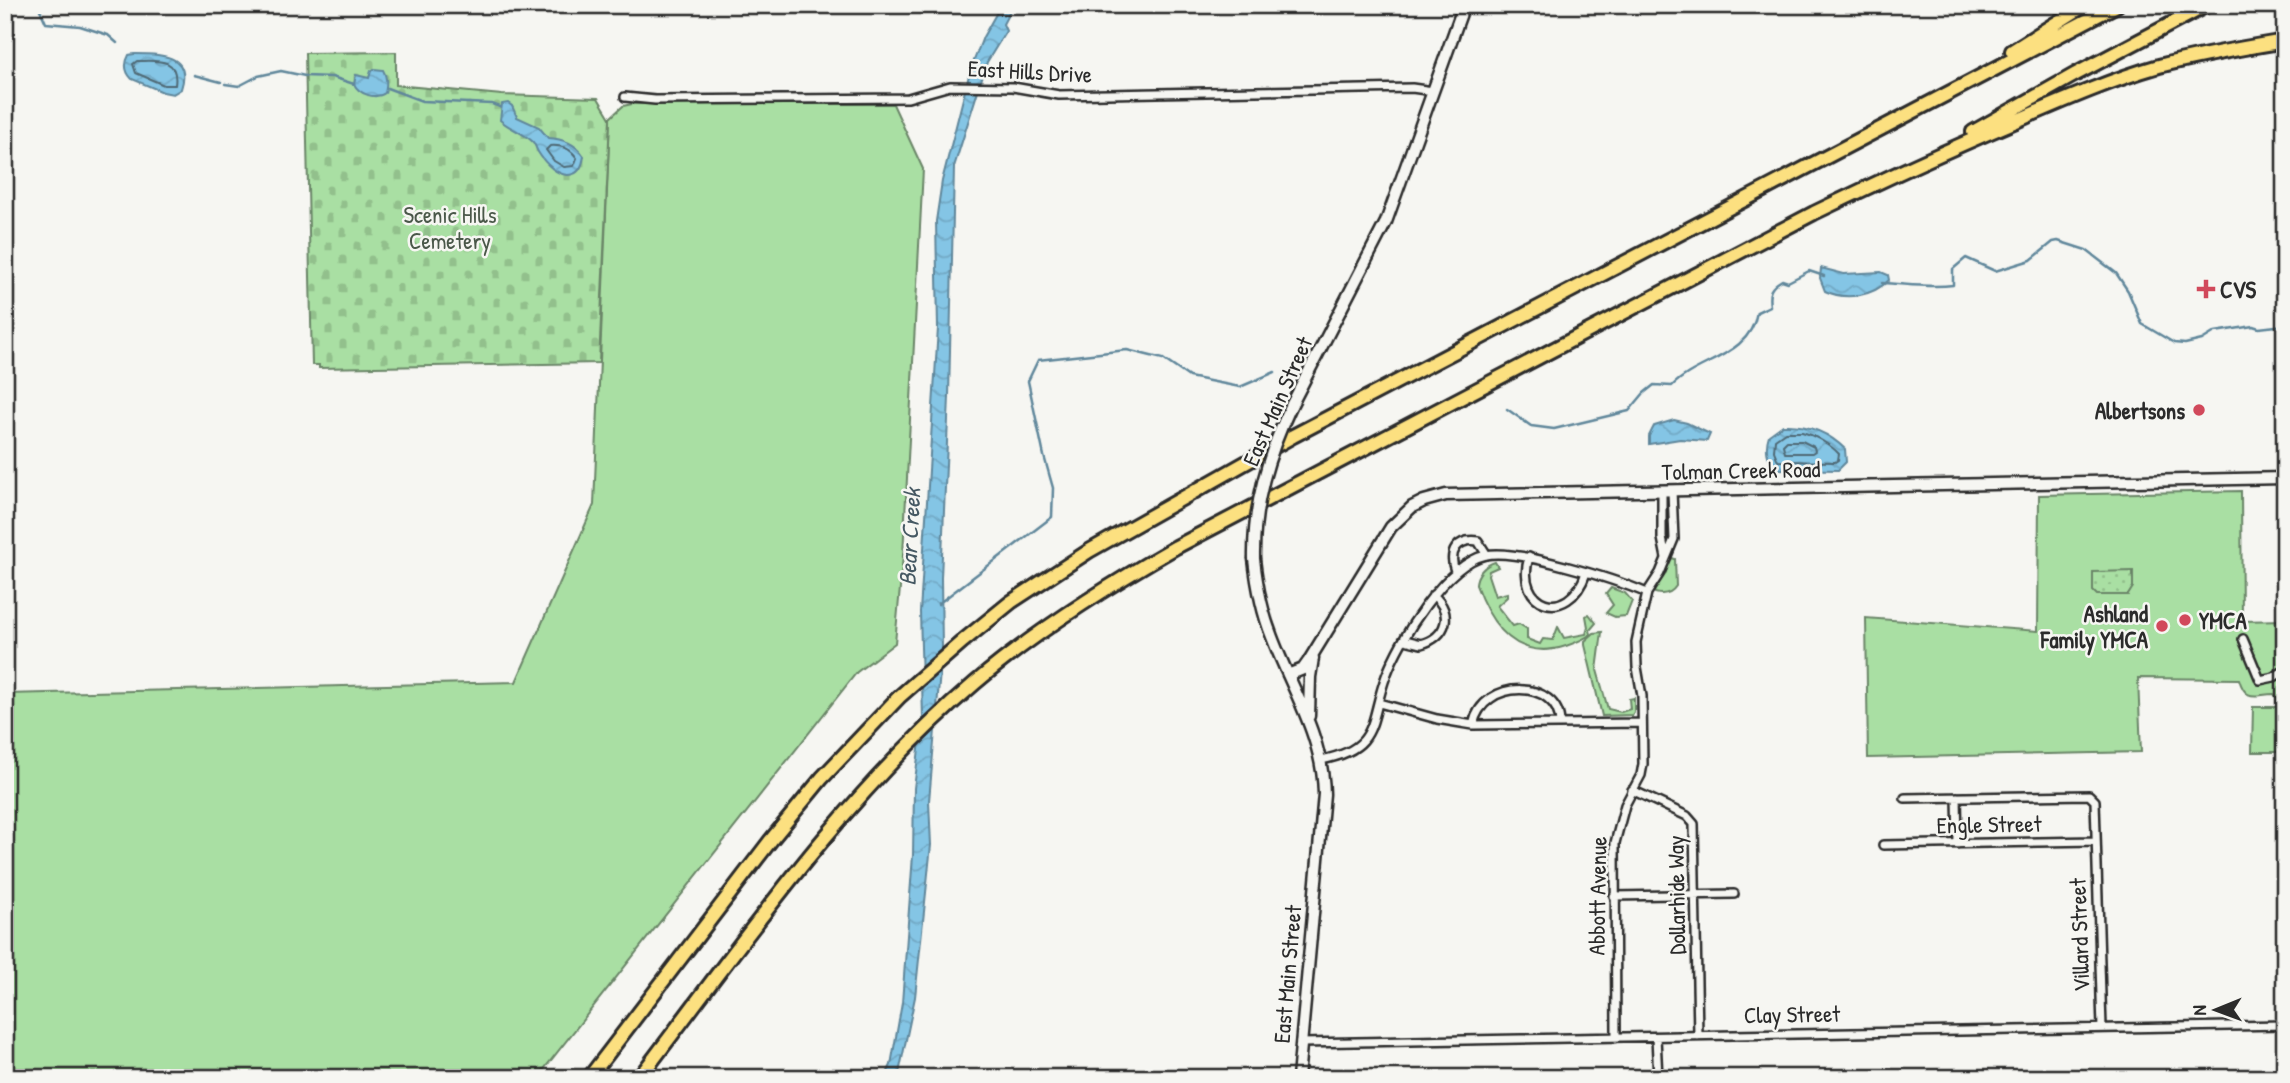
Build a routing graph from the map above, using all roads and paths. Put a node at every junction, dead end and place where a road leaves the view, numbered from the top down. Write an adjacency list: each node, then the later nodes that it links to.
1 (1464, 5): 6 (street, East Main Street)
2 (2085, 5): 8 (highway)
3 (2117, 5): 8 (highway)
4 (2207, 5): 9 (highway)
5 (2285, 41): 9 (highway)
6 (1433, 92): 7 (street, East Hills Drive); 22 (street, East Main Street, bridge)
7 (625, 97)
8 (1888, 123): 44 (highway)
9 (1912, 166): 45 (highway)
10 (2285, 478): 11 (street, Tolman Creek Road)
11 (1667, 491): 16 (street, Abbott Avenue); 20 (street, Tolman Creek Road)
12 (1487, 555): 13 (street); 14 (street); 14 (street)
13 (1529, 557): 15 (street); 15 (street)
14 (1455, 571): 17 (street)
15 (1586, 573): 16 (street)
16 (1647, 593): 25 (street, Abbott Avenue)
17 (1433, 595): 19 (street); 19 (street)
18 (2243, 639): 21 (street)
19 (1405, 640): 23 (street)
20 (1315, 651): 22 (street, Tolman Creek Road); 24 (street)
21 (2285, 670)
22 (1288, 675): 24 (street, East Main Street)
23 (1379, 702): 27 (street); 28 (street)
24 (1309, 720): 28 (street, East Main Street)
25 (1642, 723): 26 (street); 29 (street, Abbott Avenue)
26 (1560, 724): 27 (street); 27 (street)
27 (1473, 725)
28 (1321, 760): 43 (street, East Main Street)
29 (1632, 790): 35 (street, Dollarhide Way); 37 (street, Abbott Avenue)
30 (1957, 797): 31 (street); 32 (street, Villard Street); 33 (street)
31 (1905, 798)
32 (2096, 841): 33 (street, Engle Street); 39 (street, Villard Street)
33 (1958, 844): 34 (street, Engle Street)
34 (1883, 845)
35 (1696, 894): 36 (street); 37 (street); 40 (street, Dollarhide Way)
36 (1734, 894)
37 (1614, 896): 42 (street, Abbott Avenue)
38 (2285, 1025): 39 (street, Clay Street)
39 (2102, 1028): 40 (street, Clay Street)
40 (1698, 1036): 41 (street, Clay Street)
41 (1656, 1037): 42 (street, Clay Street); 47 (street)
42 (1616, 1038): 43 (street, Clay Street)
43 (1301, 1043): 46 (street, East Main Street)
44 (589, 1078)
45 (639, 1078)
46 (1298, 1078)
47 (1658, 1078)

